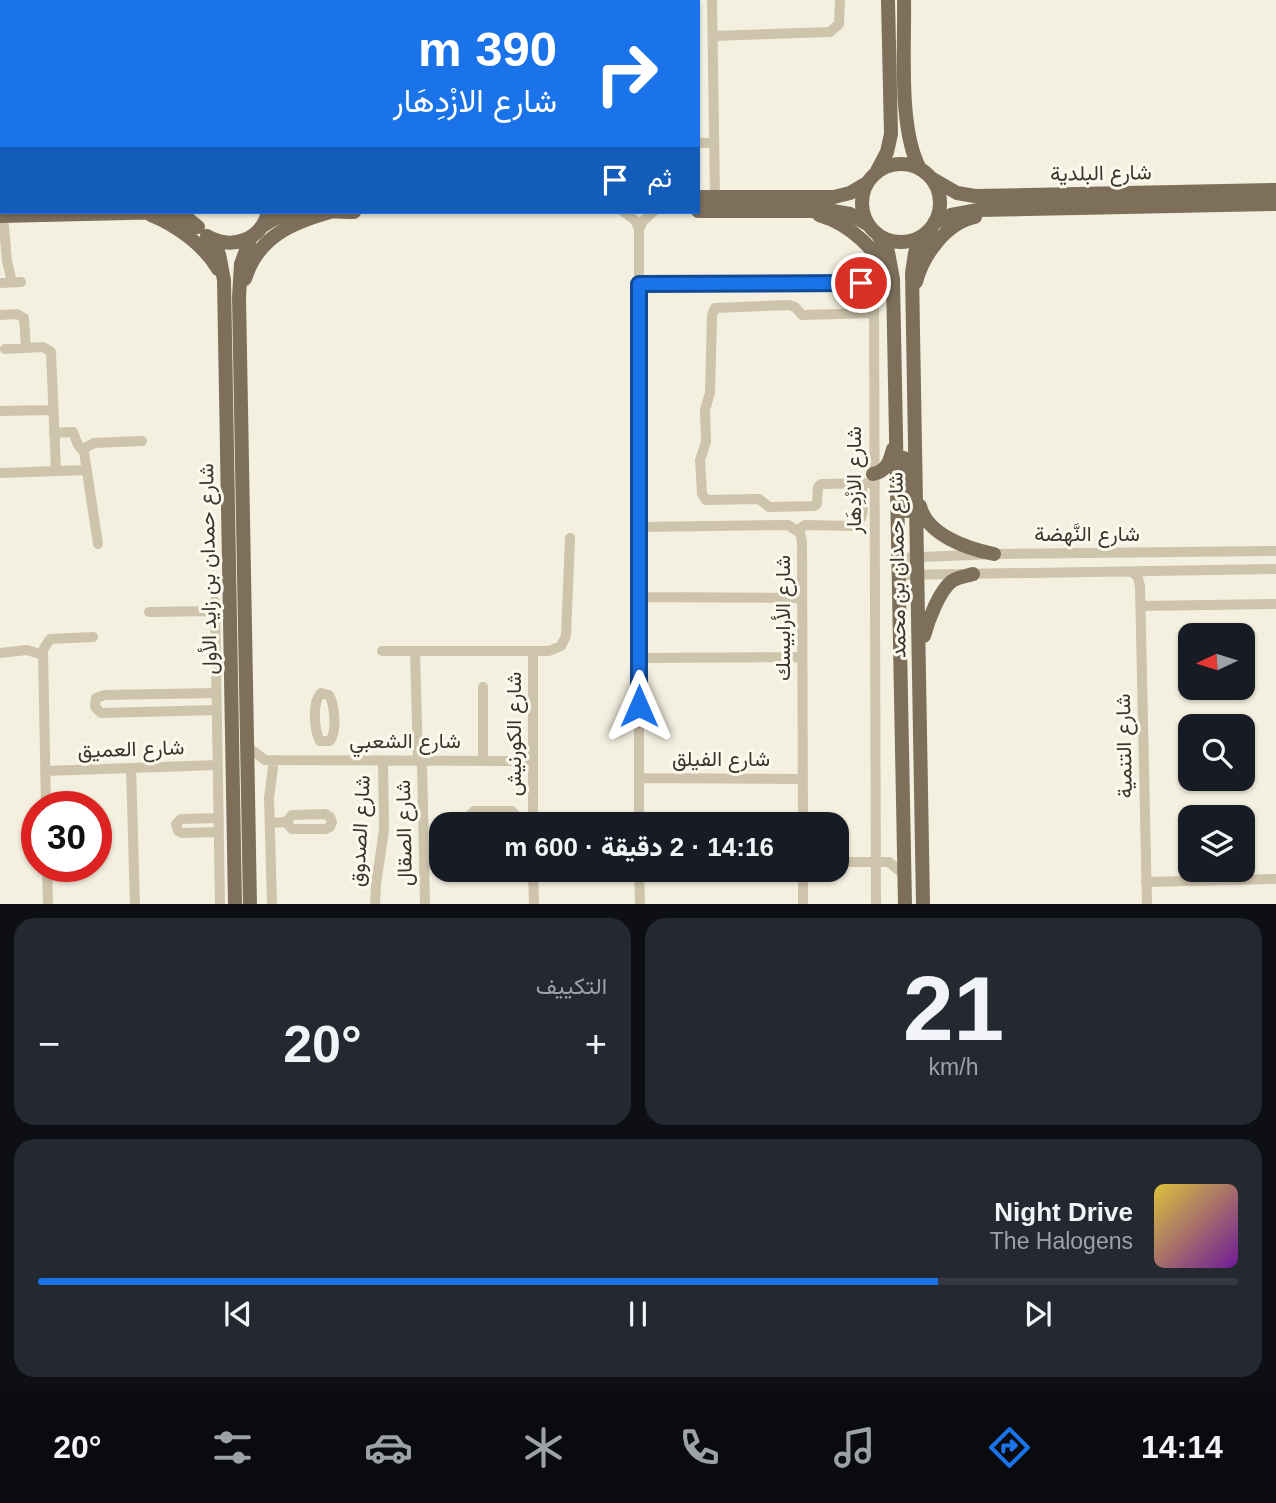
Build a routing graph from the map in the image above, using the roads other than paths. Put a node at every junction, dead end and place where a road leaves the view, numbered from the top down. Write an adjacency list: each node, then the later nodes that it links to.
1 (712, 0): 5 (street)
2 (840, 0): 5 (street)
3 (888, 0): 9 (main road)
4 (904, 0): 8 (main road)
5 (713, 36): 7 (street)
6 (700, 143): 7 (street)
7 (714, 143): 12 (street)
8 (925, 173): 9 (main road); 10 (main road, شارع البلدية); 28 (main road)
9 (872, 177): 12 (main road); 27 (main road)
10 (1276, 190)
11 (700, 197): 12 (main road)
12 (715, 197)
13 (1276, 204): 14 (main road, شارع البلدية)
14 (1010, 210): 28 (main road, شارع البلدية); 38 (main road)
15 (700, 211): 16 (main road)
16 (808, 211): 27 (main road); 36 (main road)
17 (98, 214): 26 (main road)
18 (148, 214): 33 (main road)
19 (178, 214): 30 (main road)
20 (193, 214): 30 (main road, شارع حمدان بن زايد الأول)
21 (267, 214): 31 (main road, شارع حمدان بن زايد الأول)
22 (286, 214): 31 (main road)
23 (323, 214): 37 (main road)
24 (627, 214): 29 (street)
25 (651, 214): 29 (street)
26 (2, 216): 34 (street)
27 (867, 224): 32 (main road)
28 (932, 227): 32 (main road); 38 (main road, شارع حمدان بن محمد)
29 (639, 229): 35 (street)
30 (203, 232): 31 (main road); 33 (main road, شارع حمدان بن زايد الأول)
31 (257, 232): 37 (main road, شارع حمدان بن زايد الأول)
32 (878, 235): 36 (main road, شارع حمدان بن محمد)
33 (224, 280): 88 (main road, شارع حمدان بن زايد الأول)
34 (11, 282)
35 (639, 284): 39 (street, شارع الازْدِهَار); 54 (street)
36 (892, 292): 47 (main road, شارع حمدان بن محمد)
37 (239, 297): 92 (main road, شارع حمدان بن زايد الأول)
38 (913, 301): 53 (main road, شارع حمدان بن محمد)
39 (874, 313): 52 (street, شارع الازْدِهَار); 52 (street)
40 (0, 315): 41 (street)
41 (26, 348): 42 (street); 43 (street)
42 (5, 349)
43 (53, 410): 44 (street); 45 (street)
44 (0, 411)
45 (54, 433): 48 (street); 50 (street)
46 (142, 441): 48 (street)
47 (895, 441): 52 (main road); 61 (main road, شارع حمدان بن محمد)
48 (83, 449): 49 (street)
49 (87, 470): 50 (street); 57 (street)
50 (56, 471): 51 (street)
51 (0, 472)
52 (869, 480): 55 (street); 117 (street, شارع الازْدِهَار)
53 (916, 481): 60 (main road); 61 (main road, شارع حمدان بن محمد)
54 (639, 527): 55 (street, شارع الأرابيسك); 70 (street)
55 (798, 530): 71 (street, شارع الأرابيسك)
56 (570, 538): 78 (street)
57 (98, 544)
58 (1276, 551): 59 (street, شارع النَّهضة)
59 (1138, 553): 60 (street, شارع النَّهضة); 63 (street)
60 (994, 554): 61 (street, شارع النَّهضة)
61 (908, 558): 67 (main road, شارع حمدان بن محمد); 68 (main road, شارع حمدان بن محمد)
62 (1276, 569): 65 (street, شارع النَّهضة)
63 (1085, 572): 64 (street, شارع النَّهضة); 66 (street, شارع النَّهضة)
64 (1133, 572): 65 (street, شارع النَّهضة); 69 (street, شارع التنمية)
65 (1151, 572): 69 (street)
66 (973, 574): 67 (street, شارع النَّهضة); 79 (main road)
67 (918, 575): 68 (street, شارع النَّهضة); 79 (main road, شارع حمدان بن محمد)
68 (898, 581): 86 (main road); 115 (main road, شارع حمدان بن محمد)
69 (1140, 586): 73 (street, شارع التنمية)
70 (639, 597): 71 (street); 83 (street)
71 (802, 598): 82 (street, شارع الأرابيسك)
72 (1276, 604): 73 (street)
73 (1141, 606): 125 (street, شارع التنمية)
74 (149, 612): 85 (street)
75 (93, 637): 81 (street)
76 (382, 651): 77 (street)
77 (415, 651): 78 (street); 96 (street, شارع الصقال)
78 (533, 651): 98 (street, شارع الكورنيش)
79 (920, 651): 86 (main road, شارع حمدان بن محمد)
80 (0, 653): 81 (street)
81 (43, 654): 101 (street)
82 (802, 657): 83 (street); 104 (street, شارع الأرابيسك)
83 (639, 658): 103 (street)
84 (483, 687): 97 (street, شارع الشعبي)
85 (216, 694): 87 (street); 87 (street)
86 (920, 708): 139 (main road, شارع حمدان بن محمد)
87 (217, 710): 89 (street)
88 (232, 717): 89 (street); 90 (main road, شارع حمدان بن زايد الأول)
89 (217, 731): 90 (street); 99 (street)
90 (232, 743): 129 (main road, شارع حمدان بن زايد الأول)
91 (325, 743): 94 (street, شارع الشعبي)
92 (248, 747): 93 (street); 102 (main road, شارع حمدان بن زايد الأول)
93 (269, 760): 94 (street, شارع الشعبي); 102 (street); 113 (street)
94 (326, 760): 95 (street, شارع الشعبي)
95 (383, 760): 96 (street, شارع الشعبي); 132 (street, شارع الصدوق)
96 (420, 761): 97 (street, شارع الشعبي); 133 (street, شارع الصقال)
97 (484, 761): 98 (street, شارع الشعبي)
98 (533, 761): 108 (street, شارع الكورنيش)
99 (218, 765): 100 (street, شارع العميق); 111 (street)
100 (131, 768): 101 (street, شارع العميق); 127 (street)
101 (45, 771): 105 (street)
102 (248, 777): 130 (main road, شارع حمدان بن زايد الأول)
103 (639, 778): 104 (street, شارع الفيلق); 109 (street)
104 (803, 779): 110 (street, شارع الأرابيسك)
105 (46, 791)
106 (473, 812): 107 (street, شارع الكورنيش)
107 (513, 812)
108 (533, 812)
109 (639, 812)
110 (803, 812)
111 (219, 818): 114 (street); 114 (street)
112 (286, 822): 113 (street)
113 (270, 823): 131 (street)
114 (219, 832): 128 (street)
115 (904, 848): 118 (street); 119 (main road, شارع حمدان بن محمد)
116 (849, 862): 117 (street)
117 (876, 862): 118 (street); 137 (street, شارع الازْدِهَار)
118 (889, 862): 119 (street)
119 (904, 875): 138 (main road, شارع حمدان بن محمد)
120 (1276, 879): 125 (street)
121 (47, 882): 126 (street)
122 (533, 882): 134 (street)
123 (639, 882): 135 (street)
124 (803, 882): 136 (street)
125 (1146, 882): 140 (street, شارع التنمية)
126 (48, 904)
127 (135, 904)
128 (220, 904)
129 (235, 904)
130 (250, 904)
131 (272, 904)
132 (375, 904)
133 (425, 904)
134 (534, 904)
135 (639, 904)
136 (803, 904)
137 (876, 904)
138 (905, 904)
139 (923, 904)
140 (1147, 904)

